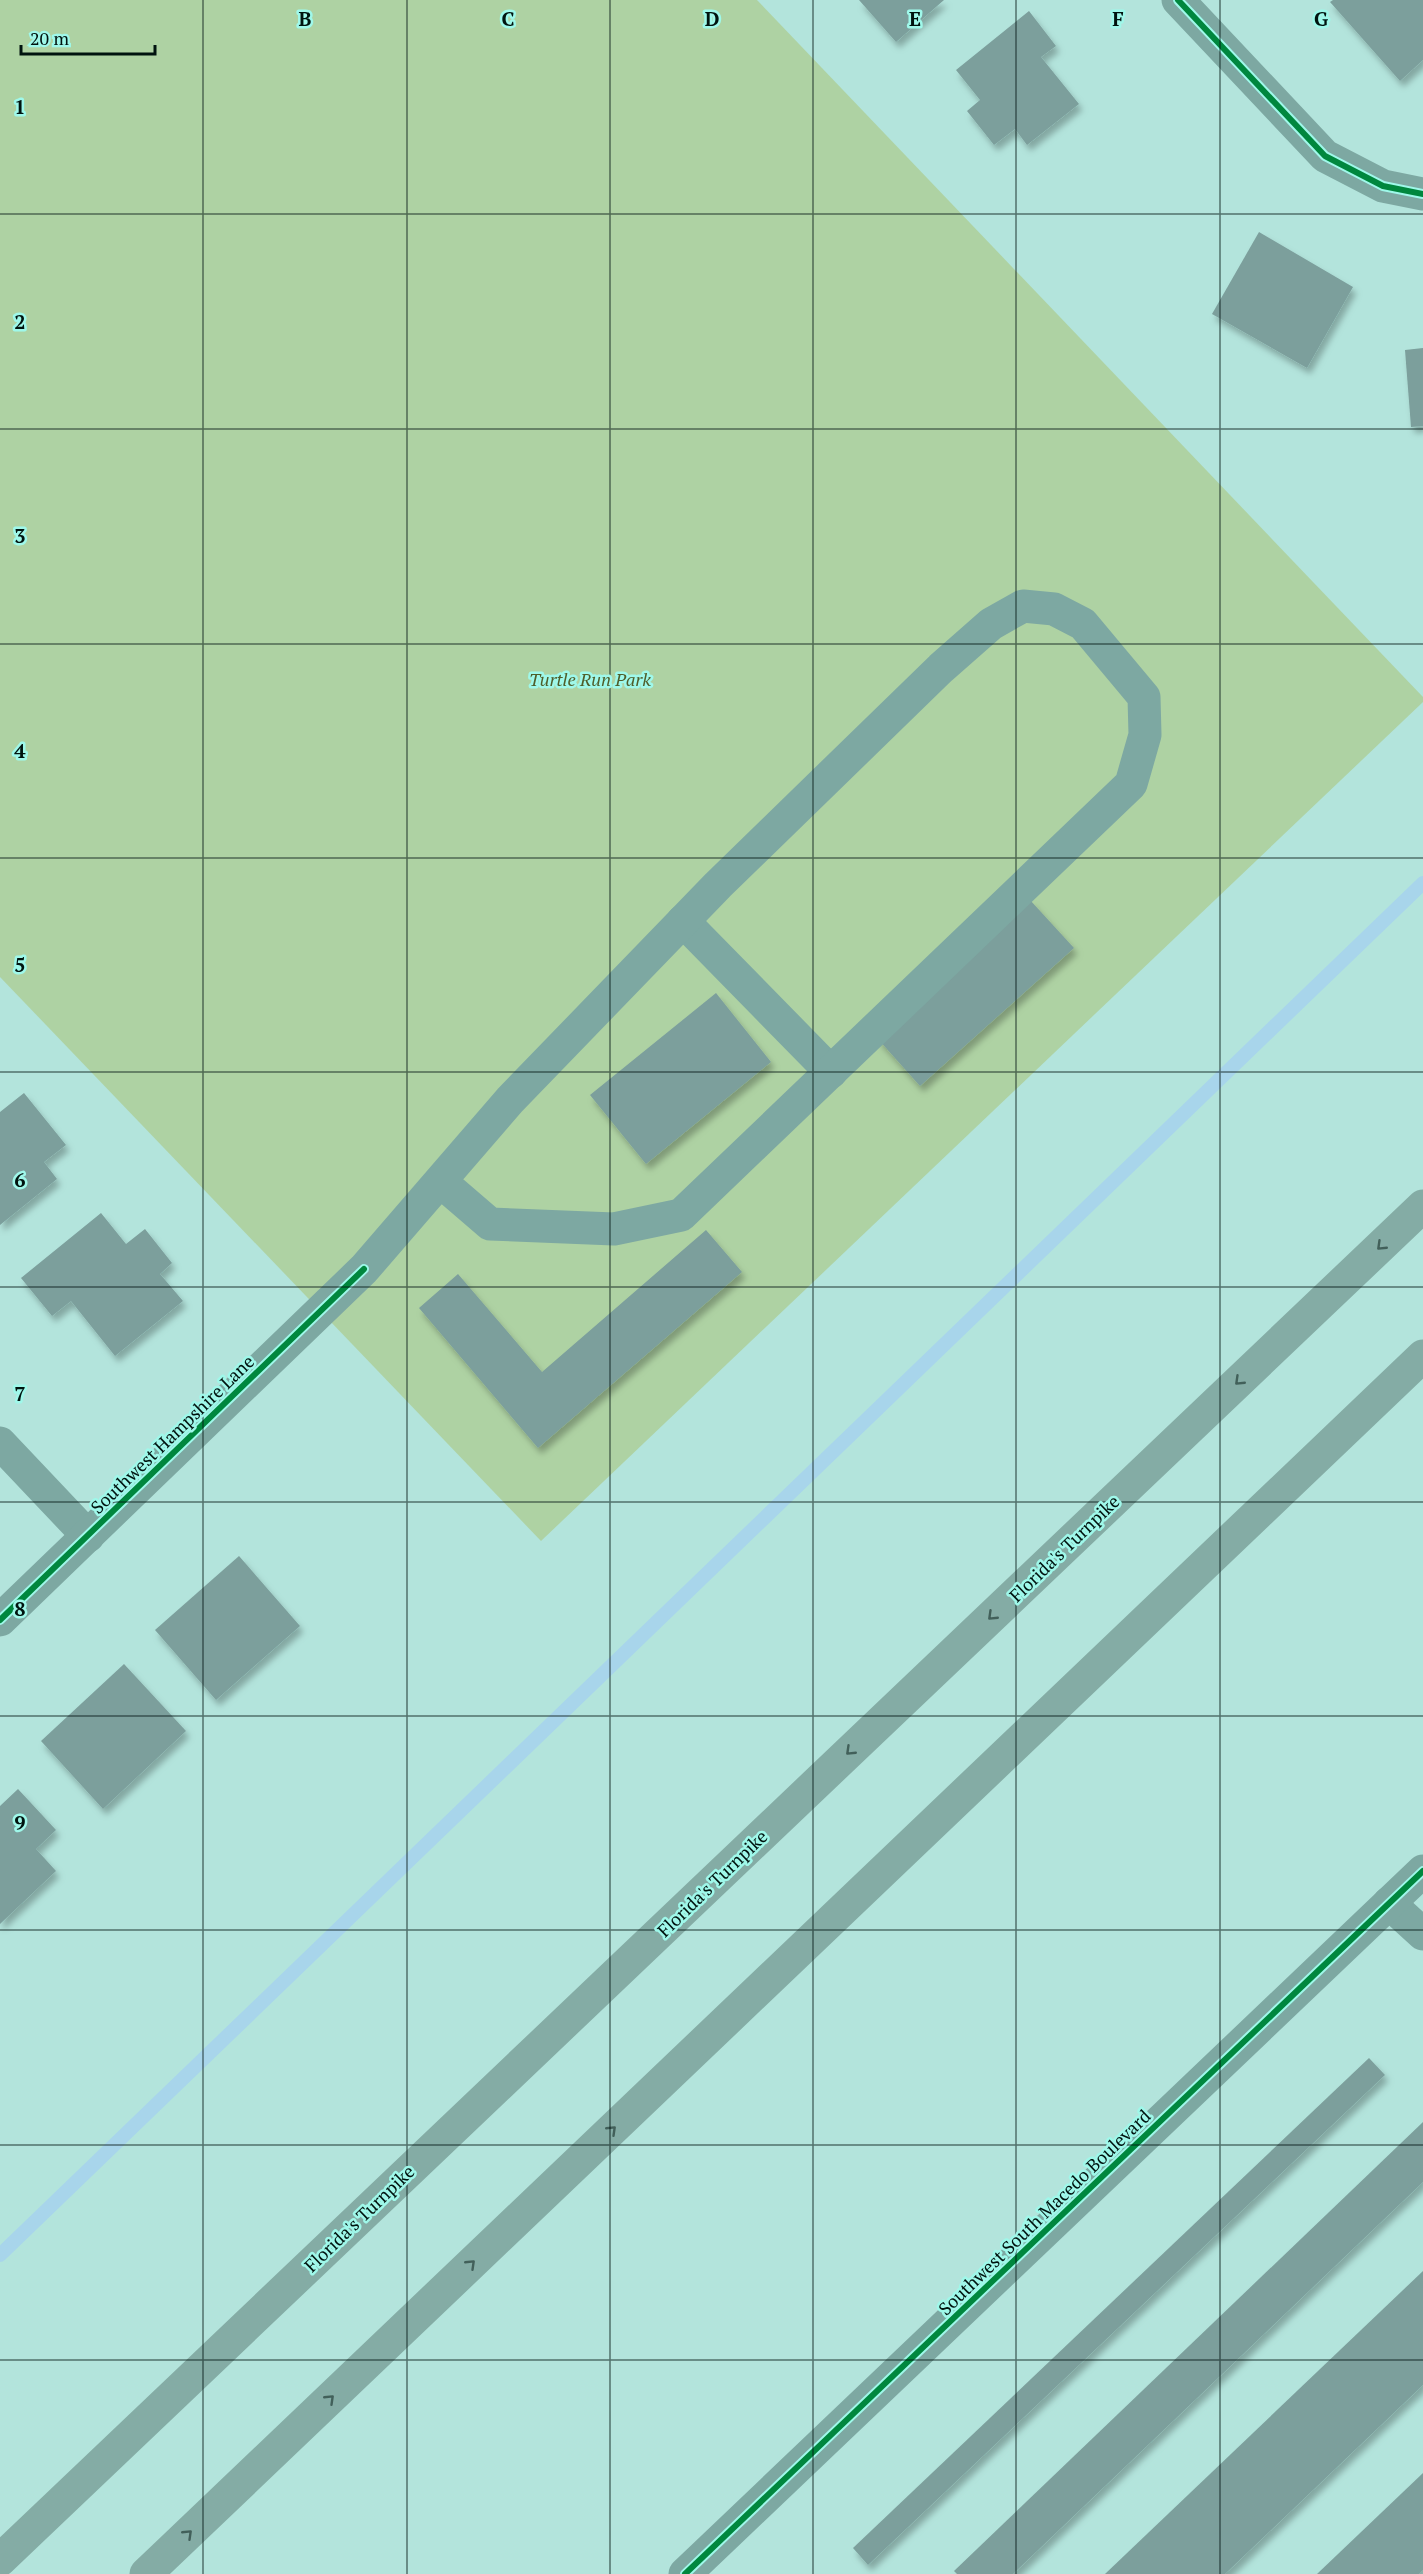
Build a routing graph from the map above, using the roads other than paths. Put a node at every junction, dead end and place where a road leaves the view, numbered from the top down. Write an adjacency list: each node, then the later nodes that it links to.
1 (1178, 0): 2 (street)
2 (1423, 194)
3 (683, 921): 4 (street); 4 (street, Southwest Hampshire Lane); 5 (street, Southwest Hampshire Lane)
4 (831, 1072): 5 (street, Southwest Hampshire Lane)
5 (440, 1181): 9 (street, Southwest Hampshire Lane)
6 (1423, 1206): 14 (highway, Florida's Turnpike, one-way to 14)
7 (1423, 1356): 15 (highway, one-way to 7)
8 (0, 1443): 9 (street)
9 (88, 1536): 10 (street, Southwest Hampshire Lane)
10 (0, 1620)
11 (1423, 1871): 12 (street, Southwest South Macedo Boulevard)
12 (1389, 1903): 13 (street); 16 (street, Southwest South Macedo Boulevard)
13 (1423, 1934)
14 (0, 2560)
15 (146, 2574)
16 (685, 2574)

